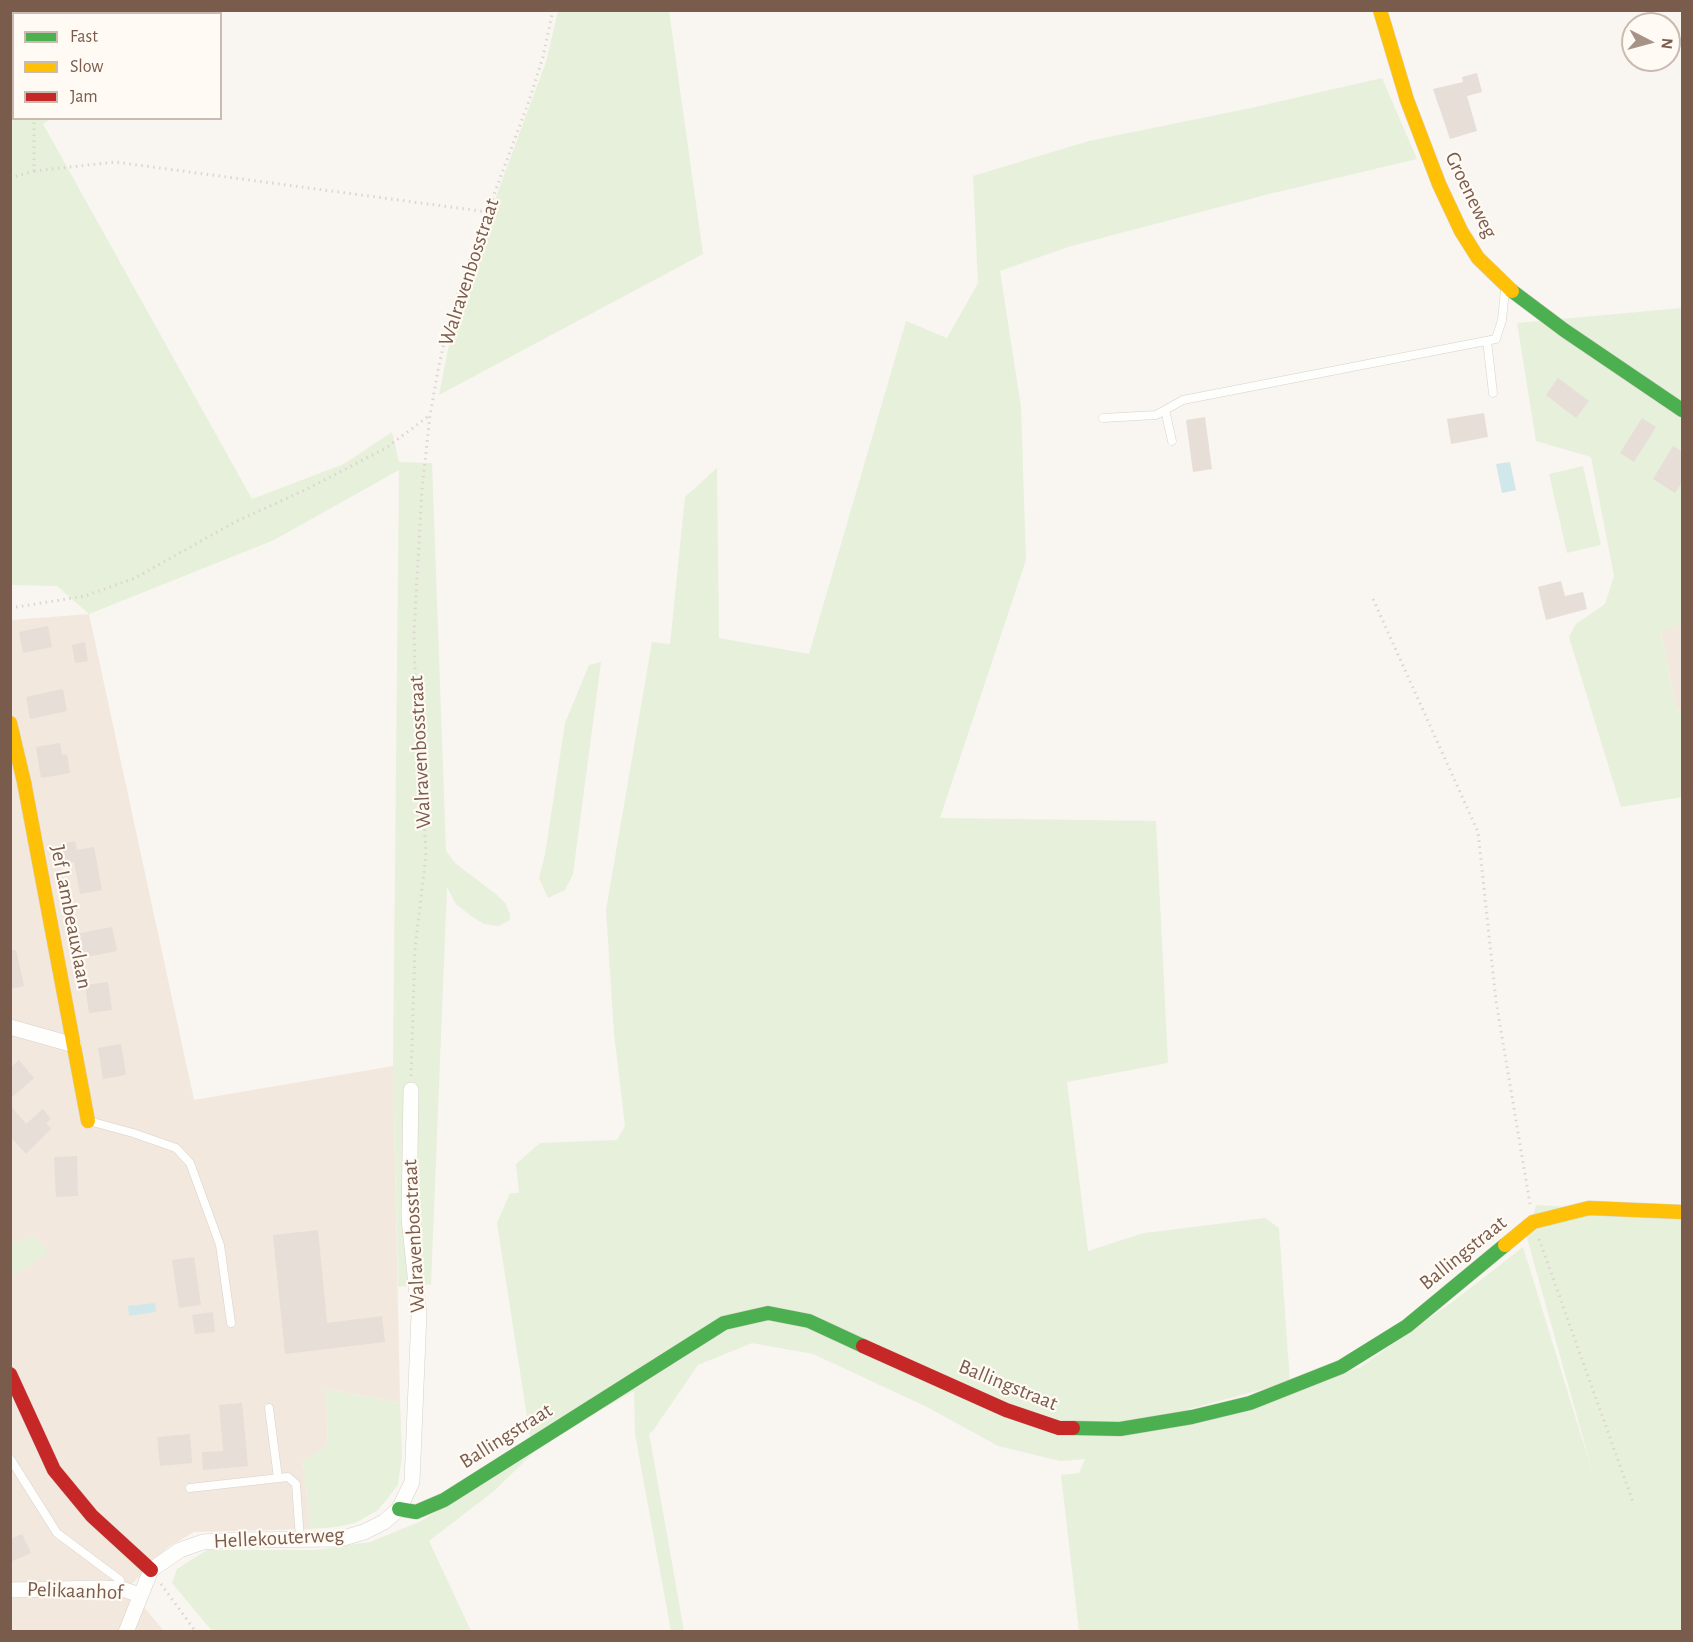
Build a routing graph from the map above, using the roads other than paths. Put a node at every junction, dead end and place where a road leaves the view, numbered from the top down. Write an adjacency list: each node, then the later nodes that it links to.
1 (1380, 10): 2 (street, Groeneweg)
2 (1505, 285): 3 (lane); 6 (street, Groeneweg)
3 (1488, 341): 4 (lane); 5 (lane)
4 (1494, 393)
5 (1166, 410): 7 (lane); 8 (lane)
6 (1683, 410)
7 (1103, 418)
8 (1172, 441)
9 (10, 723): 11 (street, Jef Lambeauxlaan)
10 (10, 1026): 11 (street)
11 (74, 1045): 13 (street, Jef Lambeauxlaan)
12 (411, 1090): 21 (street, Walravenbosstraat)
13 (88, 1120): 15 (lane)
14 (1683, 1212): 21 (street, Ballingstraat)
15 (231, 1323)
16 (10, 1374): 23 (street)
17 (269, 1408): 19 (lane)
18 (11, 1460): 24 (lane)
19 (278, 1478): 20 (lane); 22 (lane)
20 (190, 1488)
21 (399, 1509): 22 (street, Hellekouterweg)
22 (300, 1539): 23 (street, Hellekouterweg)
23 (151, 1570): 26 (street)
24 (122, 1589): 25 (street, Pelikaanhof); 26 (street, Pelikaanhof)
25 (10, 1590)
26 (140, 1595): 27 (street)
27 (126, 1632)

